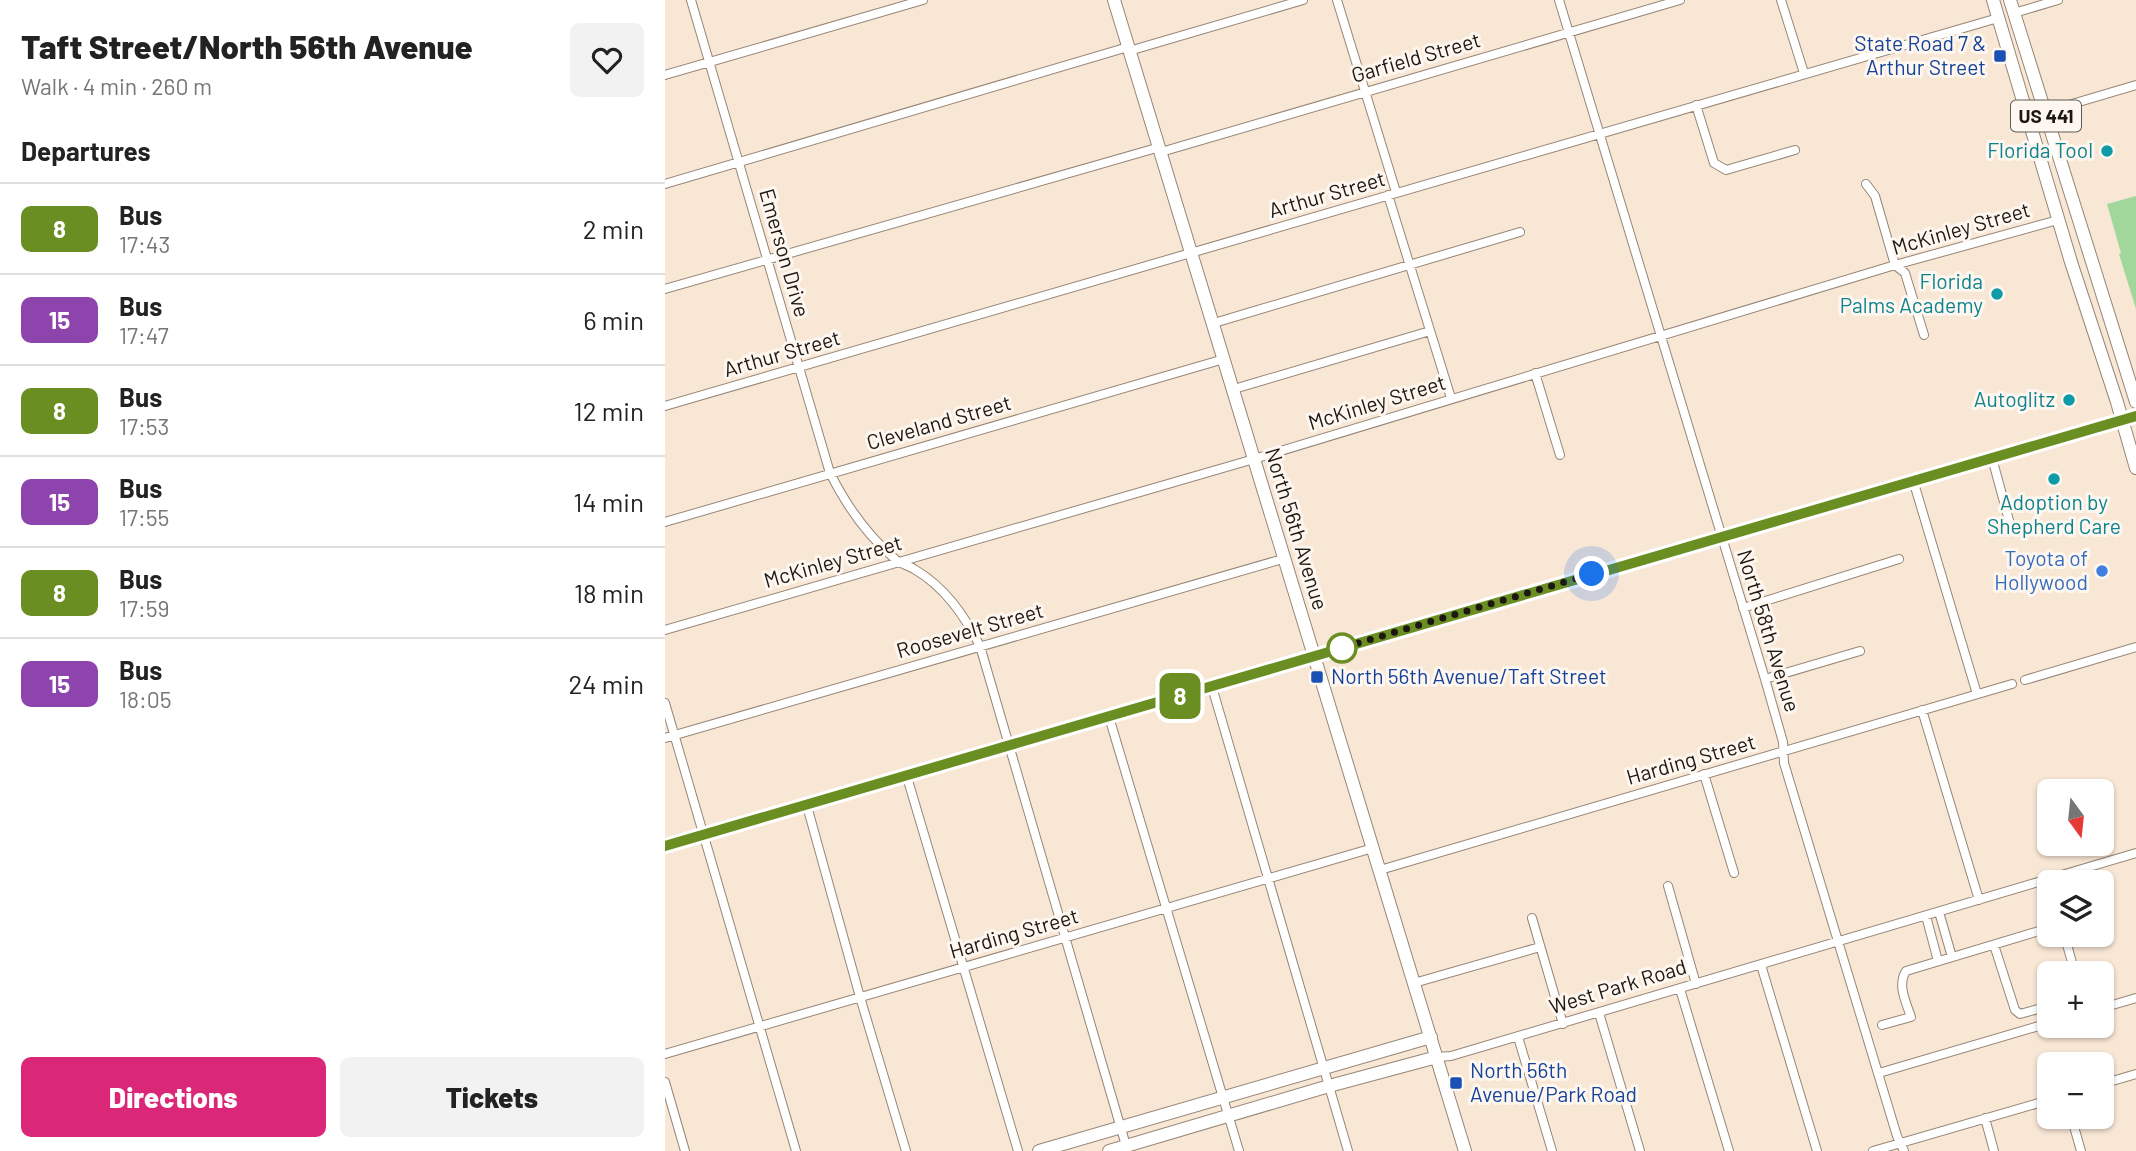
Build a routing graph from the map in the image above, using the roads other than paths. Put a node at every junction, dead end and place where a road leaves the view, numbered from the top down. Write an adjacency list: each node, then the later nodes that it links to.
1 (691, 0): 15 (street, Emerson Drive)
2 (923, 0): 15 (street)
3 (1114, 0): 14 (street, North 56th Avenue)
4 (1303, 0): 14 (street)
5 (1337, 0): 19 (street)
6 (1559, 0): 13 (street, North 58th Avenue)
7 (1681, 0): 13 (street, Garfield Street)
8 (1781, 0): 16 (street)
9 (1993, 0): 12 (street, US 441)
10 (2058, 0): 11 (street)
11 (2012, 6): 22 (street, US 441)
12 (1998, 18): 16 (street, Arthur Street); 20 (street, US 441)
13 (1569, 32): 19 (street, Garfield Street); 23 (street, North 58th Avenue)
14 (1129, 49): 24 (street, North 56th Avenue); 26 (street)
15 (710, 63): 17 (street); 26 (street, Emerson Drive)
16 (1804, 73): 21 (street, Arthur Street)
17 (665, 75)
18 (2136, 85): 22 (street)
19 (1365, 91): 24 (street, Garfield Street); 29 (street)
20 (2023, 99): 22 (street); 30 (street, US 441)
21 (1696, 105): 23 (street, Arthur Street); 25 (street)
22 (2045, 112): 32 (street, US 441)
23 (1599, 133): 29 (street, Arthur Street); 41 (street, North 58th Avenue)
24 (1160, 149): 33 (street, North 56th Avenue); 34 (street, Garfield Street)
25 (1795, 150)
26 (739, 162): 27 (street); 34 (street, Emerson Drive)
27 (665, 184)
28 (1866, 184): 36 (street)
29 (1392, 193): 33 (street, Arthur Street); 35 (street)
30 (2058, 220): 32 (street); 36 (street, McKinley Street); 50 (street, US 441)
31 (1520, 232): 35 (street)
32 (2081, 232): 47 (street, US 441)
33 (1192, 252): 38 (street, North 56th Avenue); 43 (street, Arthur Street)
34 (768, 260): 37 (street, Garfield Street); 43 (street, Emerson Drive)
35 (1410, 264): 38 (street); 39 (street)
36 (1895, 265): 40 (street); 41 (street, McKinley Street)
37 (665, 289)
38 (1214, 323): 42 (street, North 56th Avenue)
39 (1430, 331): 45 (street); 46 (street)
40 (1924, 335)
41 (1661, 336): 44 (street, McKinley Street); 59 (street, North 58th Avenue)
42 (1224, 359): 45 (street, North 56th Avenue); 55 (street, Cleveland Street)
43 (799, 367): 48 (street, Arthur Street); 55 (street, Emerson Drive)
44 (1535, 373): 46 (street, McKinley Street); 51 (street)
45 (1234, 389): 53 (street, North 56th Avenue)
46 (1451, 398): 53 (street, McKinley Street)
47 (2136, 402)
48 (665, 406)
49 (2136, 416): 50 (street)
50 (2123, 420): 52 (street); 54 (street, US 441)
51 (1560, 455)
52 (1992, 458): 56 (street); 58 (street)
53 (1254, 459): 60 (street, North 56th Avenue); 62 (street, McKinley Street)
54 (2136, 468)
55 (830, 473): 57 (street, Cleveland Street); 62 (street, Emerson Drive)
56 (1913, 480): 59 (street); 73 (street)
57 (665, 522)
58 (2010, 524)
59 (1721, 536): 63 (street, North 58th Avenue); 68 (street)
60 (1286, 558): 65 (street, Roosevelt Street); 68 (street, North 56th Avenue)
61 (1899, 559): 63 (street)
62 (897, 562): 64 (street, McKinley Street); 65 (street, Emerson Drive)
63 (1743, 608): 69 (street, North 58th Avenue)
64 (665, 630)
65 (980, 646): 77 (street, Roosevelt Street); 79 (street, Emerson Drive)
66 (2136, 647): 70 (street)
67 (1860, 651): 69 (street)
68 (1314, 656): 72 (street); 86 (street, North 56th Avenue)
69 (1765, 679): 80 (street, North 58th Avenue)
70 (2025, 680)
71 (2011, 684): 73 (street, Harding Street)
72 (1212, 687): 76 (street); 90 (street)
73 (1977, 694): 75 (street, Harding Street)
74 (665, 703): 77 (street)
75 (1922, 710): 80 (street, Harding Street); 92 (street)
76 (1109, 717): 79 (street); 93 (street)
77 (675, 735): 78 (street, Roosevelt Street); 84 (street)
78 (665, 738)
79 (1010, 746): 82 (street); 98 (street, Emerson Drive)
80 (1783, 750): 81 (street, Harding Street); 99 (street, North 58th Avenue)
81 (1704, 774): 88 (street, Harding Street); 89 (street)
82 (907, 777): 83 (street); 105 (street)
83 (807, 806): 84 (street); 109 (street)
84 (704, 835): 85 (street); 116 (street)
85 (665, 846)
86 (1373, 848): 88 (street, North 56th Avenue); 90 (street, Harding Street)
87 (2136, 853): 92 (street, West Park Road)
88 (1380, 870): 106 (street, North 56th Avenue)
89 (1734, 873)
90 (1269, 878): 93 (street, Harding Street); 122 (street)
91 (1668, 886): 107 (street)
92 (1979, 900): 94 (street, West Park Road)
93 (1167, 907): 98 (street, Harding Street); 128 (street)
94 (1939, 912): 95 (street, West Park Road); 102 (street)
95 (1926, 916): 99 (street, West Park Road); 103 (street)
96 (1532, 918): 101 (street)
97 (2037, 931): 100 (street)
98 (1067, 937): 105 (street, Harding Street); 132 (street, Emerson Drive)
99 (1837, 942): 104 (street, West Park Road); 123 (street, North 58th Avenue)
100 (1994, 944): 102 (street); 112 (street)
101 (1540, 947): 106 (street); 114 (street)
102 (1952, 957): 103 (street)
103 (1938, 961): 115 (street)
104 (1761, 965): 107 (street, West Park Road); 148 (street)
105 (963, 967): 109 (street, Harding Street); 139 (street)
106 (1414, 983): 118 (street, North 56th Avenue)
107 (1696, 984): 108 (street, West Park Road)
108 (1680, 989): 113 (street, West Park Road); 147 (street)
109 (860, 997): 116 (street, Harding Street); 138 (street)
110 (2136, 998): 111 (street)
111 (2114, 1004)
112 (2037, 1009)
113 (1599, 1013): 114 (street, West Park Road); 146 (street)
114 (1563, 1024): 119 (street, West Park Road)
115 (1882, 1025)
116 (760, 1026): 120 (street, Harding Street); 137 (street)
117 (2037, 1027): 123 (street)
118 (1431, 1037): 121 (street, North 56th Avenue); 122 (street)
119 (1518, 1037): 121 (street, West Park Road); 145 (street)
120 (665, 1054)
121 (1437, 1057): 127 (street, West Park Road); 144 (street, North 56th Avenue)
122 (1324, 1068): 127 (street); 128 (street)
123 (1878, 1073): 134 (street, North 58th Avenue)
124 (2136, 1074): 125 (street)
125 (2114, 1080)
126 (665, 1082): 136 (street)
127 (1329, 1086): 130 (street, West Park Road); 143 (street)
128 (1223, 1097): 130 (street); 132 (street)
129 (2037, 1103): 131 (street)
130 (1229, 1116): 135 (street, West Park Road); 142 (street)
131 (1985, 1118): 134 (street); 150 (street)
132 (1121, 1127): 135 (street, Emerson Drive); 140 (street)
133 (2075, 1129): 151 (street)
134 (1903, 1147): 149 (street)
135 (1127, 1148): 141 (street, West Park Road)
136 (685, 1151)
137 (796, 1151)
138 (906, 1151)
139 (1018, 1151)
140 (1039, 1151)
141 (1109, 1151)
142 (1239, 1151)
143 (1348, 1151)
144 (1465, 1151)
145 (1552, 1151)
146 (1640, 1151)
147 (1729, 1151)
148 (1817, 1151)
149 (1873, 1151)
150 (1994, 1151)
151 (2081, 1151)

